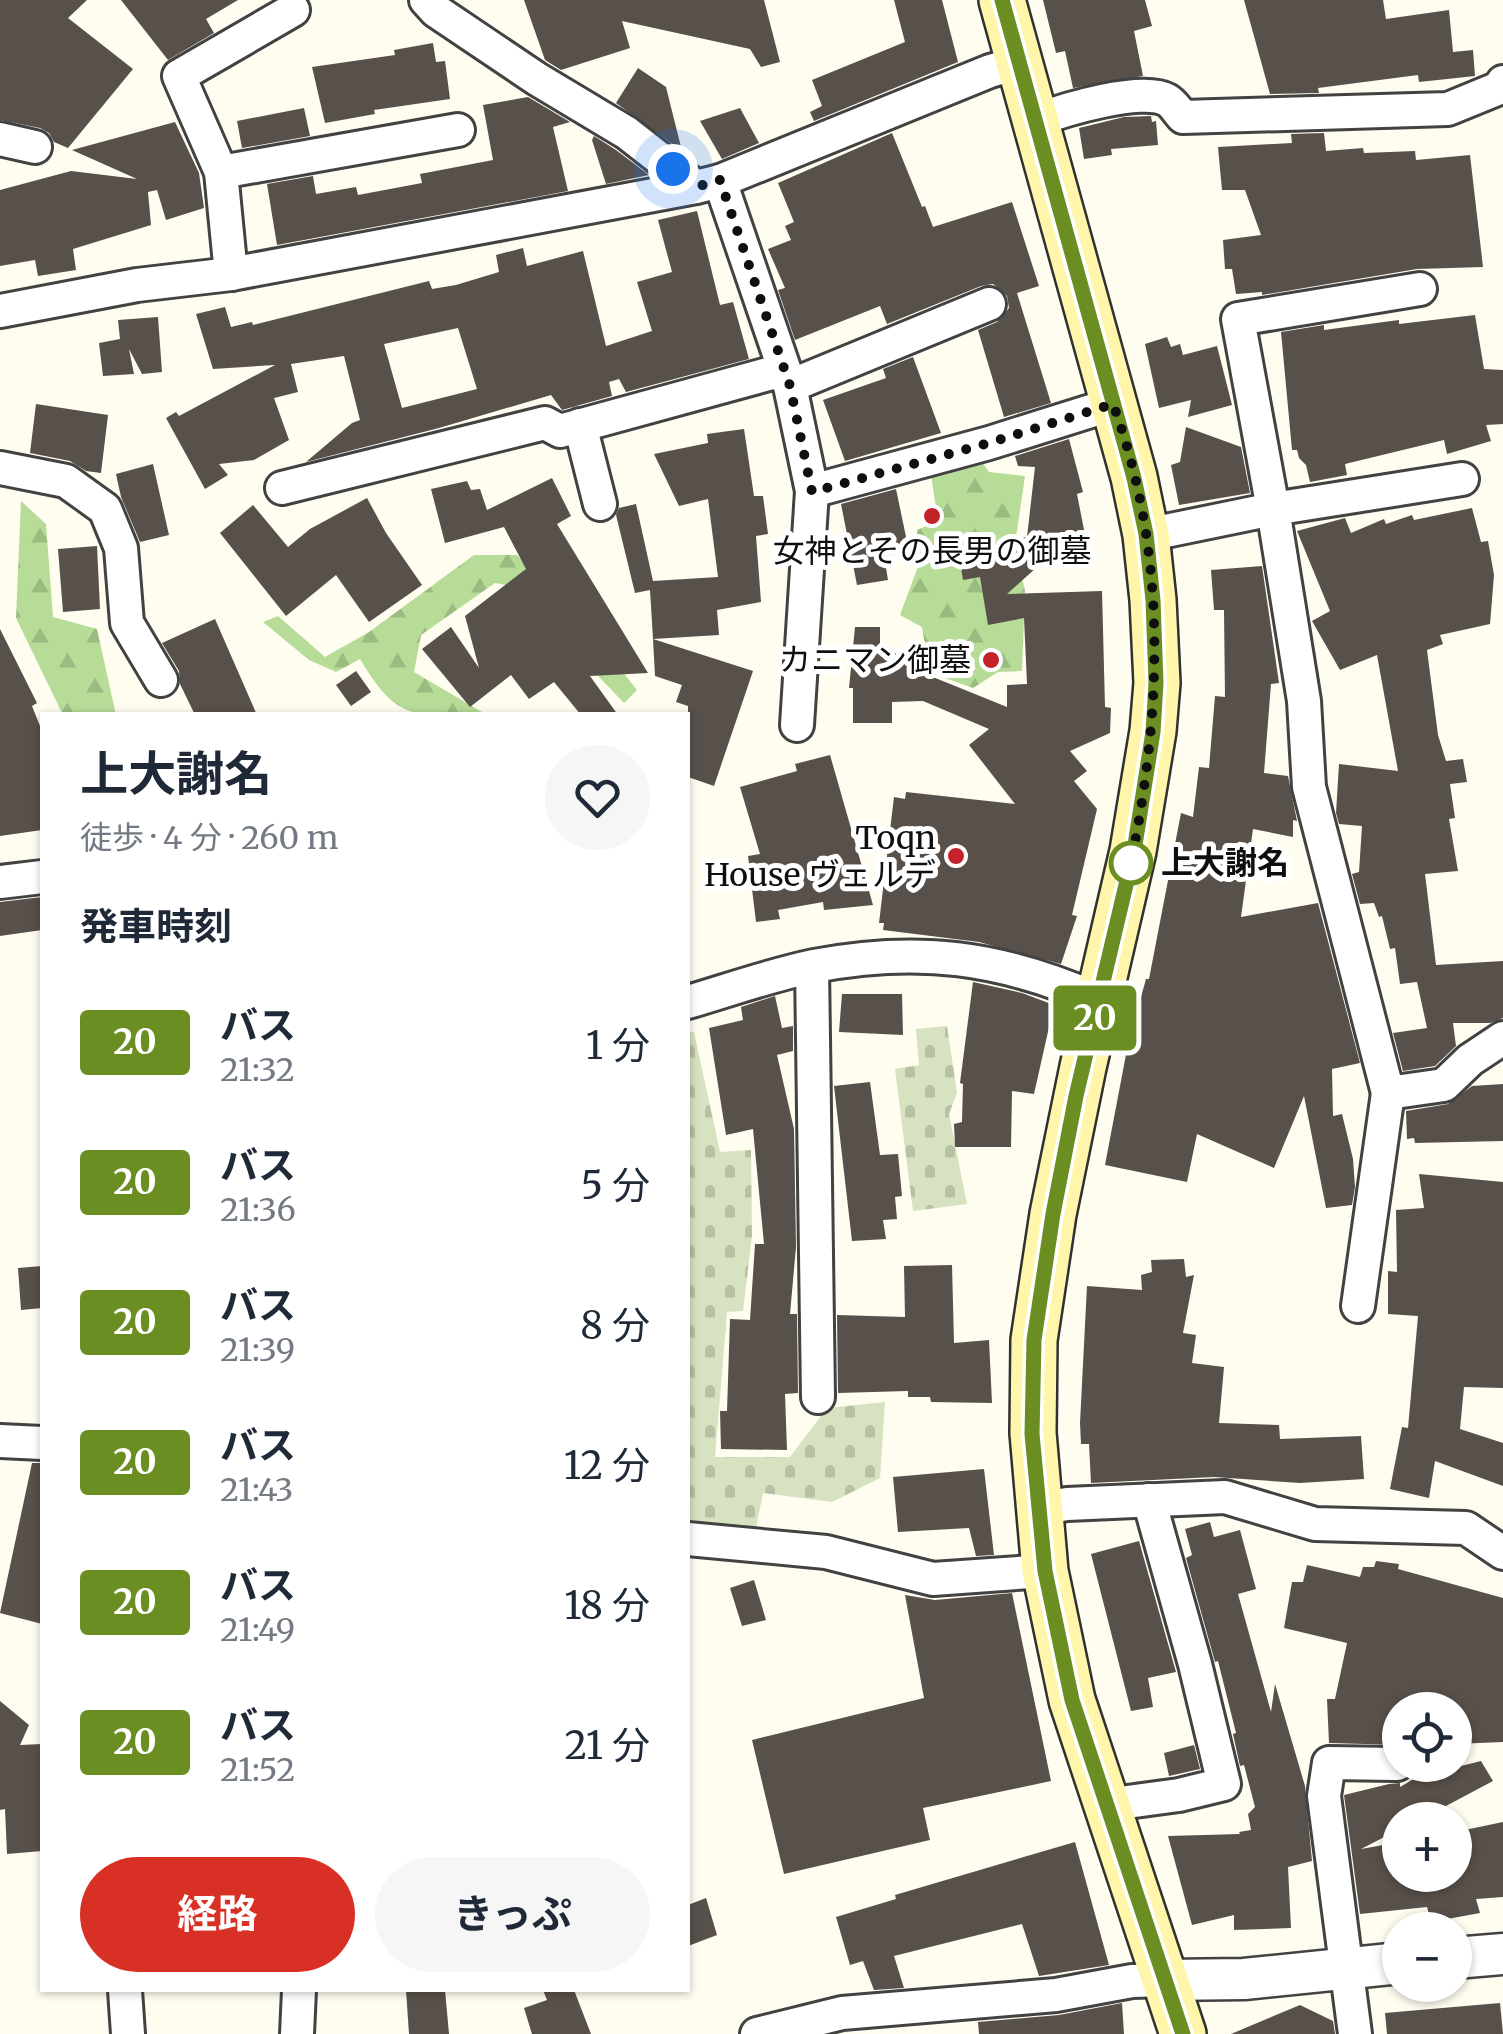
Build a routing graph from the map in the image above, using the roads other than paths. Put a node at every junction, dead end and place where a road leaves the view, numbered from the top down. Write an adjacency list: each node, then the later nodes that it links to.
1 (1002, 0): 4 (main road)
2 (432, 4): 11 (street)
3 (293, 10): 10 (street)
4 (1021, 62): 6 (main road); 11 (street)
5 (1503, 82): 6 (street)
6 (1037, 120): 17 (main road)
7 (458, 130): 10 (street)
8 (0, 139): 9 (street)
9 (34, 147)
10 (221, 172): 12 (street)
11 (708, 184): 12 (street); 16 (street)
12 (230, 274): 15 (street)
13 (1420, 289): 24 (street)
14 (989, 304): 16 (street)
15 (0, 311)
16 (787, 378): 18 (street); 22 (street)
17 (1113, 404): 22 (street); 25 (main road)
18 (580, 426): 21 (street); 23 (street)
19 (0, 468): 26 (street)
20 (1462, 479): 24 (street)
21 (282, 488)
22 (812, 492): 27 (street)
23 (600, 504)
24 (1273, 509): 25 (street); 34 (street)
25 (1146, 534): 31 (main road)
26 (161, 680)
27 (797, 725)
28 (40, 877): 29 (street)
29 (0, 882)
30 (812, 966): 31 (street); 32 (street); 36 (street)
31 (1099, 1000): 40 (main road)
32 (690, 1001)
33 (1503, 1038): 34 (street)
34 (1388, 1093): 35 (street)
35 (1358, 1306)
36 (818, 1397)
37 (0, 1441): 38 (street)
38 (40, 1443)
39 (1149, 1500): 40 (street); 42 (street); 45 (street)
40 (1038, 1509): 43 (main road)
41 (690, 1539): 43 (street)
42 (1503, 1553)
43 (1045, 1571): 45 (main road)
44 (1382, 1764): 49 (street)
45 (1105, 1805): 50 (main road)
46 (1503, 1954): 47 (street)
47 (1472, 1957)
48 (1382, 1965): 49 (street)
49 (1348, 1968): 50 (street); 57 (street)
50 (1165, 1980): 55 (street); 56 (main road)
51 (124, 1992): 53 (street)
52 (299, 1992): 54 (street)
53 (128, 2034)
54 (297, 2034)
55 (757, 2034)
56 (1183, 2034)
57 (1356, 2034)

